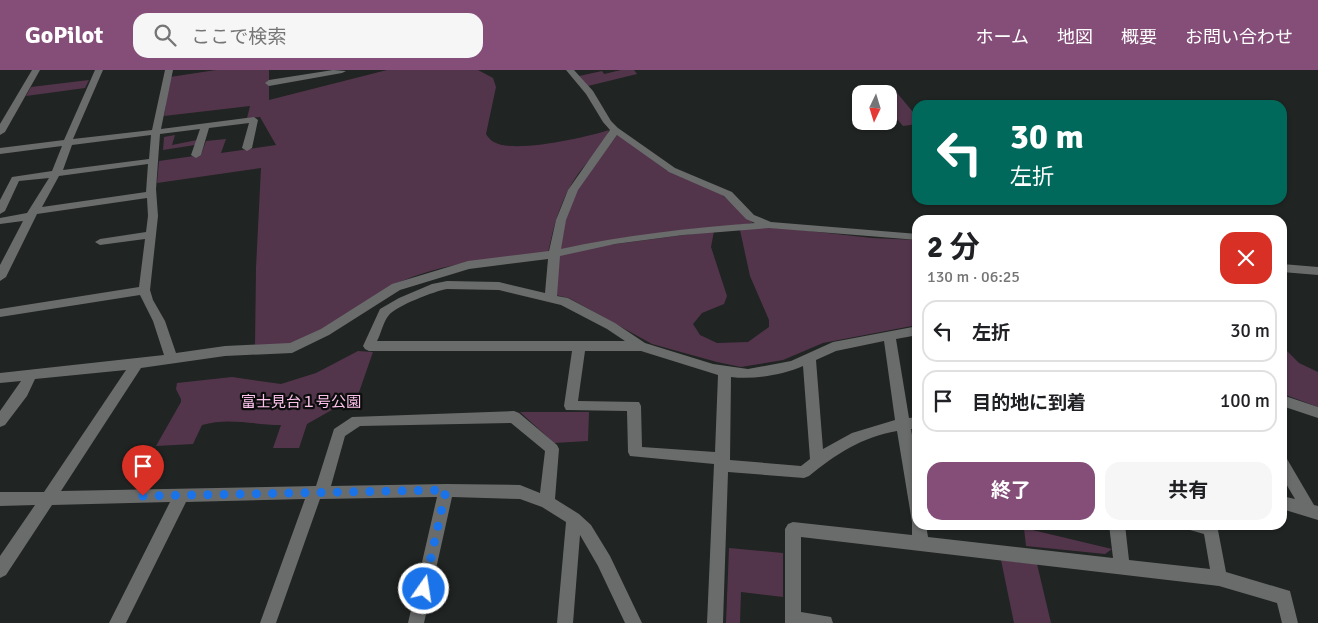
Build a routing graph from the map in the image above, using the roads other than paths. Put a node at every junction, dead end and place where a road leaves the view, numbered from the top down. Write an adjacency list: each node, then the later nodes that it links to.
1 (36, 70): 11 (street)
2 (99, 70): 12 (street)
3 (169, 70): 10 (street)
4 (570, 70): 9 (street)
5 (342, 71): 6 (street)
6 (295, 74): 7 (street)
7 (269, 84)
8 (206, 125): 10 (street); 13 (street); 15 (street)
9 (615, 130): 22 (street); 26 (street)
10 (156, 131): 12 (street); 16 (street)
11 (0, 132)
12 (68, 143): 14 (street); 17 (street)
13 (247, 148)
14 (0, 151)
15 (196, 155)
16 (153, 161): 17 (street); 18 (street)
17 (56, 173): 19 (street); 20 (street)
18 (151, 194): 20 (street); 23 (street)
19 (0, 211)
20 (34, 213): 21 (street); 30 (street)
21 (0, 221)
22 (769, 225): 24 (street); 26 (street)
23 (151, 235): 25 (street); 32 (street)
24 (912, 237)
25 (100, 242)
26 (554, 254): 27 (street); 33 (street)
27 (455, 268): 31 (street); 40 (street)
28 (1287, 268): 29 (street)
29 (1318, 270)
30 (0, 277)
31 (462, 286): 33 (street); 37 (street)
32 (144, 290): 34 (street); 40 (street)
33 (552, 299): 38 (street)
34 (0, 313)
35 (912, 331): 36 (street)
36 (889, 336): 39 (street); 48 (street)
37 (579, 346): 38 (street); 51 (street)
38 (641, 346): 42 (street)
39 (809, 357): 42 (street); 50 (street)
40 (172, 359): 41 (street)
41 (137, 364): 43 (street); 56 (street)
42 (726, 371): 51 (street)
43 (31, 374): 44 (street); 47 (street)
44 (0, 378)
45 (1287, 402): 46 (street)
46 (1318, 413)
47 (0, 421)
48 (911, 423): 49 (street); 50 (street)
49 (912, 437)
50 (817, 461): 51 (street)
51 (723, 462): 75 (street)
52 (1287, 472): 60 (street)
53 (446, 490): 54 (street); 58 (street); 72 (street)
54 (318, 493): 55 (street); 58 (street); 71 (street)
55 (181, 496): 56 (street); 70 (street)
56 (47, 498): 57 (street); 67 (street)
57 (0, 500)
58 (547, 502): 61 (street)
59 (1287, 503): 60 (street)
60 (1313, 511)
61 (574, 519): 73 (street); 74 (street)
62 (919, 530): 65 (street)
63 (1118, 530): 66 (street)
64 (1211, 530): 68 (street)
65 (921, 543): 66 (street); 69 (street)
66 (1122, 566): 68 (street)
67 (0, 570)
68 (1219, 578): 77 (street)
69 (793, 621): 76 (street)
70 (117, 623)
71 (268, 623)
72 (416, 623)
73 (565, 623)
74 (634, 623)
75 (715, 623)
76 (825, 623)
77 (1290, 623)

